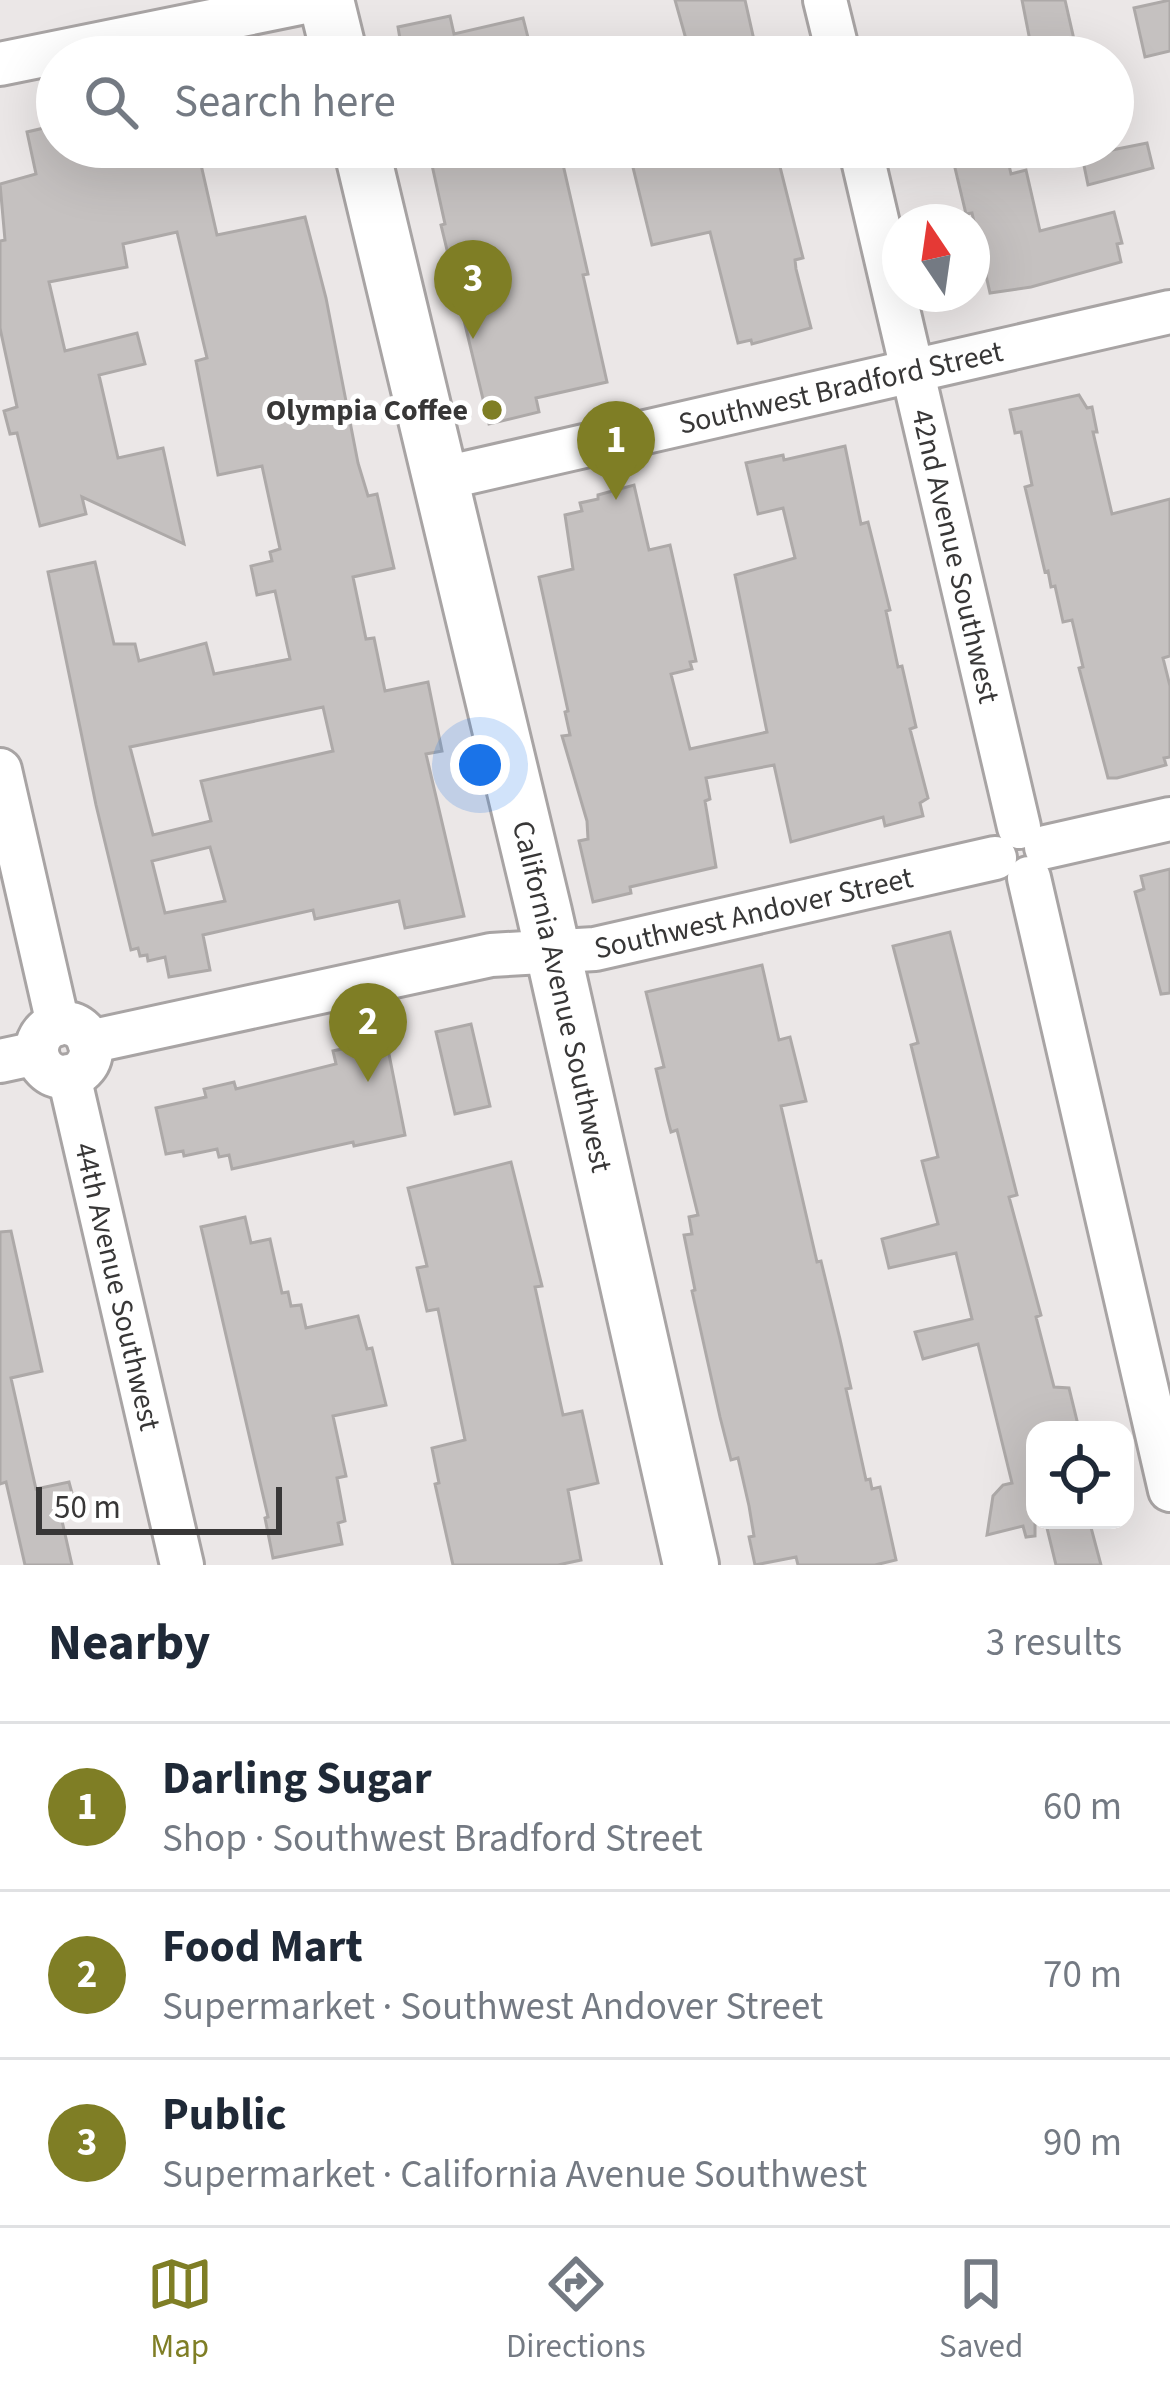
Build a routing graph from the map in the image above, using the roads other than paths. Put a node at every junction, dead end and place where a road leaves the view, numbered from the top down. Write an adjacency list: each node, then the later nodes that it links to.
1 (315, 0): 4 (street)
2 (326, 0): 5 (main road)
3 (825, 0): 6 (street)
4 (138, 36)
5 (335, 36)
6 (833, 36)
7 (36, 57): 8 (street)
8 (0, 64)
9 (366, 168): 13 (main road, California Avenue Southwest)
10 (865, 168): 12 (street, 42nd Avenue Southwest)
11 (1170, 313): 12 (street, Southwest Bradford Street)
12 (912, 371): 13 (street, Southwest Bradford Street); 16 (street, 42nd Avenue Southwest)
13 (440, 478): 17 (main road, California Avenue Southwest)
14 (0, 770): 18 (street, 44th Avenue Southwest)
15 (1170, 819): 16 (street, Southwest Andover Street)
16 (1022, 853): 17 (street, Southwest Andover Street); 19 (street, 42nd Avenue Southwest)
17 (553, 951): 18 (street, Southwest Andover Street); 21 (main road, California Avenue Southwest)
18 (51, 1051): 20 (street, 44th Avenue Southwest)
19 (1170, 1490)
20 (182, 1565)
21 (691, 1565)

